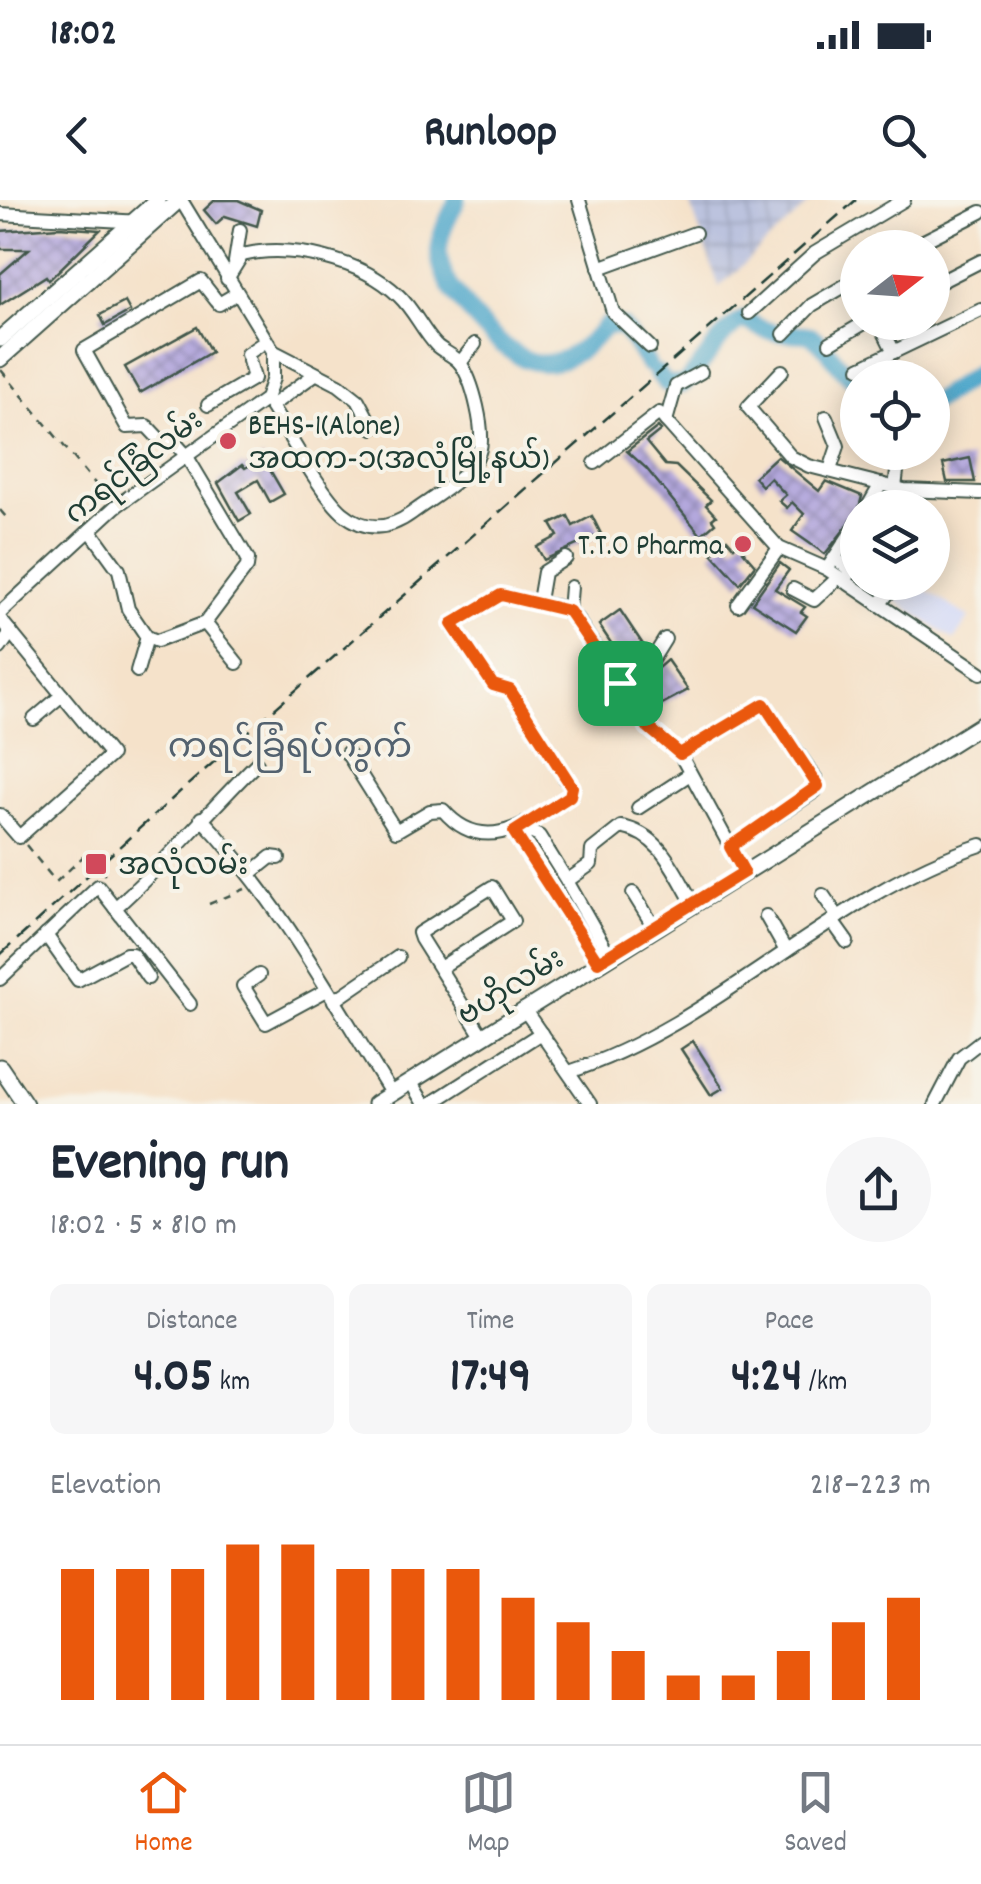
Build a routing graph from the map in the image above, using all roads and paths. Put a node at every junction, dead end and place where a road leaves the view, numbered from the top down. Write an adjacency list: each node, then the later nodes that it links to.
1 (158, 200): 7 (main road)
2 (180, 200): 8 (main road); 16 (street)
3 (578, 200): 14 (street)
4 (904, 200): 20 (street)
5 (981, 212): 10 (street)
6 (0, 214): 7 (street)
7 (134, 221): 8 (street); 23 (main road)
8 (154, 223): 30 (main road)
9 (240, 230): 12 (street)
10 (946, 230)
11 (695, 233): 14 (street)
12 (236, 262): 16 (street); 32 (street)
13 (981, 262): 15 (street)
14 (600, 268): 28 (street)
15 (950, 277)
16 (227, 280): 18 (street)
17 (840, 290): 21 (street)
18 (236, 294): 27 (street); 42 (street)
19 (981, 310): 29 (street)
20 (750, 313)
21 (784, 334)
22 (840, 338): 26 (street)
23 (0, 339)
24 (888, 340): 29 (street)
25 (475, 344): 32 (street)
26 (830, 344)
27 (270, 346): 36 (street); 37 (street); 38 (street)
28 (650, 346)
29 (894, 352): 31 (street)
30 (0, 360)
31 (877, 360)
32 (460, 363): 37 (street)
33 (0, 369): 49 (path)
34 (782, 371): 44 (street)
35 (701, 372): 40 (street)
36 (314, 375): 37 (street, ကရင်ခြံလမ်း); 41 (street)
37 (269, 402): 42 (street, ကရင်ခြံလမ်း)
38 (208, 405)
39 (826, 418): 44 (street)
40 (666, 421): 43 (street); 53 (street)
41 (373, 428)
42 (186, 455): 49 (street, ကရင်ခြံလမ်း); 65 (street)
43 (595, 463)
44 (830, 470): 46 (street)
45 (895, 470): 46 (street)
46 (888, 486): 47 (street); 48 (street)
47 (884, 490)
48 (981, 493)
49 (115, 507): 52 (street, ကရင်ခြံလမ်း)
50 (0, 510): 51 (path)
51 (6, 518)
52 (90, 530): 64 (street, ကရင်ခြံလမ်း); 67 (street)
53 (779, 548): 56 (street); 61 (street)
54 (566, 558): 60 (street)
55 (840, 563): 56 (street)
56 (836, 572): 58 (street); 62 (street)
57 (571, 587): 63 (street)
58 (793, 588)
59 (882, 600): 62 (street)
60 (539, 601): 63 (street); 84 (street)
61 (738, 605)
62 (879, 606): 72 (street)
63 (569, 611): 73 (street)
64 (0, 616): 66 (street)
65 (206, 623): 67 (street); 70 (street)
66 (11, 632): 69 (street); 74 (street)
67 (147, 637): 71 (street)
68 (665, 639): 73 (street)
69 (0, 648)
70 (237, 663)
71 (137, 672)
72 (981, 673)
73 (620, 683): 78 (street)
74 (62, 695): 75 (street); 85 (street)
75 (34, 719)
76 (981, 725): 89 (main road, ဗဟိုလမ်း)
77 (346, 753): 84 (street)
78 (680, 754): 80 (street); 87 (street)
79 (257, 763): 83 (street)
80 (690, 774): 81 (street); 87 (street)
81 (638, 808)
82 (0, 815): 85 (street)
83 (201, 818): 91 (street); 97 (street)
84 (517, 835): 92 (street); 105 (street)
85 (19, 837): 90 (path)
86 (981, 845): 99 (street)
87 (730, 847): 89 (street)
88 (278, 858): 91 (street)
89 (744, 872): 95 (main road, ဗဟိုလမ်း)
90 (109, 876)
91 (254, 878): 96 (path); 110 (street)
92 (567, 881): 95 (street); 105 (street)
93 (633, 894): 100 (street)
94 (823, 895): 99 (street)
95 (694, 903): 100 (main road, ဗဟိုလမ်း)
96 (209, 904)
97 (116, 908): 101 (street); 111 (street)
98 (766, 916): 103 (street)
99 (835, 919): 102 (street); 103 (street)
100 (654, 928): 105 (main road, ဗဟိုလမ်း)
101 (46, 935): 108 (street); 109 (street)
102 (847, 942)
103 (786, 951): 117 (street)
104 (398, 957): 110 (street)
105 (604, 959): 112 (main road, ဗဟိုလမ်း)
106 (440, 968): 106 (street); 114 (street)
107 (258, 975): 110 (street)
108 (148, 978)
109 (0, 980)
110 (330, 995): 119 (street)
111 (190, 1004)
112 (524, 1009): 113 (street); 114 (main road, ဗဟိုလမ်း)
113 (541, 1033): 117 (street); 122 (street)
114 (482, 1036): 118 (main road, ဗဟိုလမ်း)
115 (981, 1042): 124 (street)
116 (0, 1068): 120 (main road)
117 (569, 1072): 123 (street)
118 (410, 1081): 119 (main road, ဗဟိုလမ်း); 122 (street)
119 (391, 1094): 121 (main road, ဗဟိုလမ်း)
120 (24, 1104)
121 (374, 1104)
122 (427, 1104)
123 (590, 1104)
124 (935, 1104)

